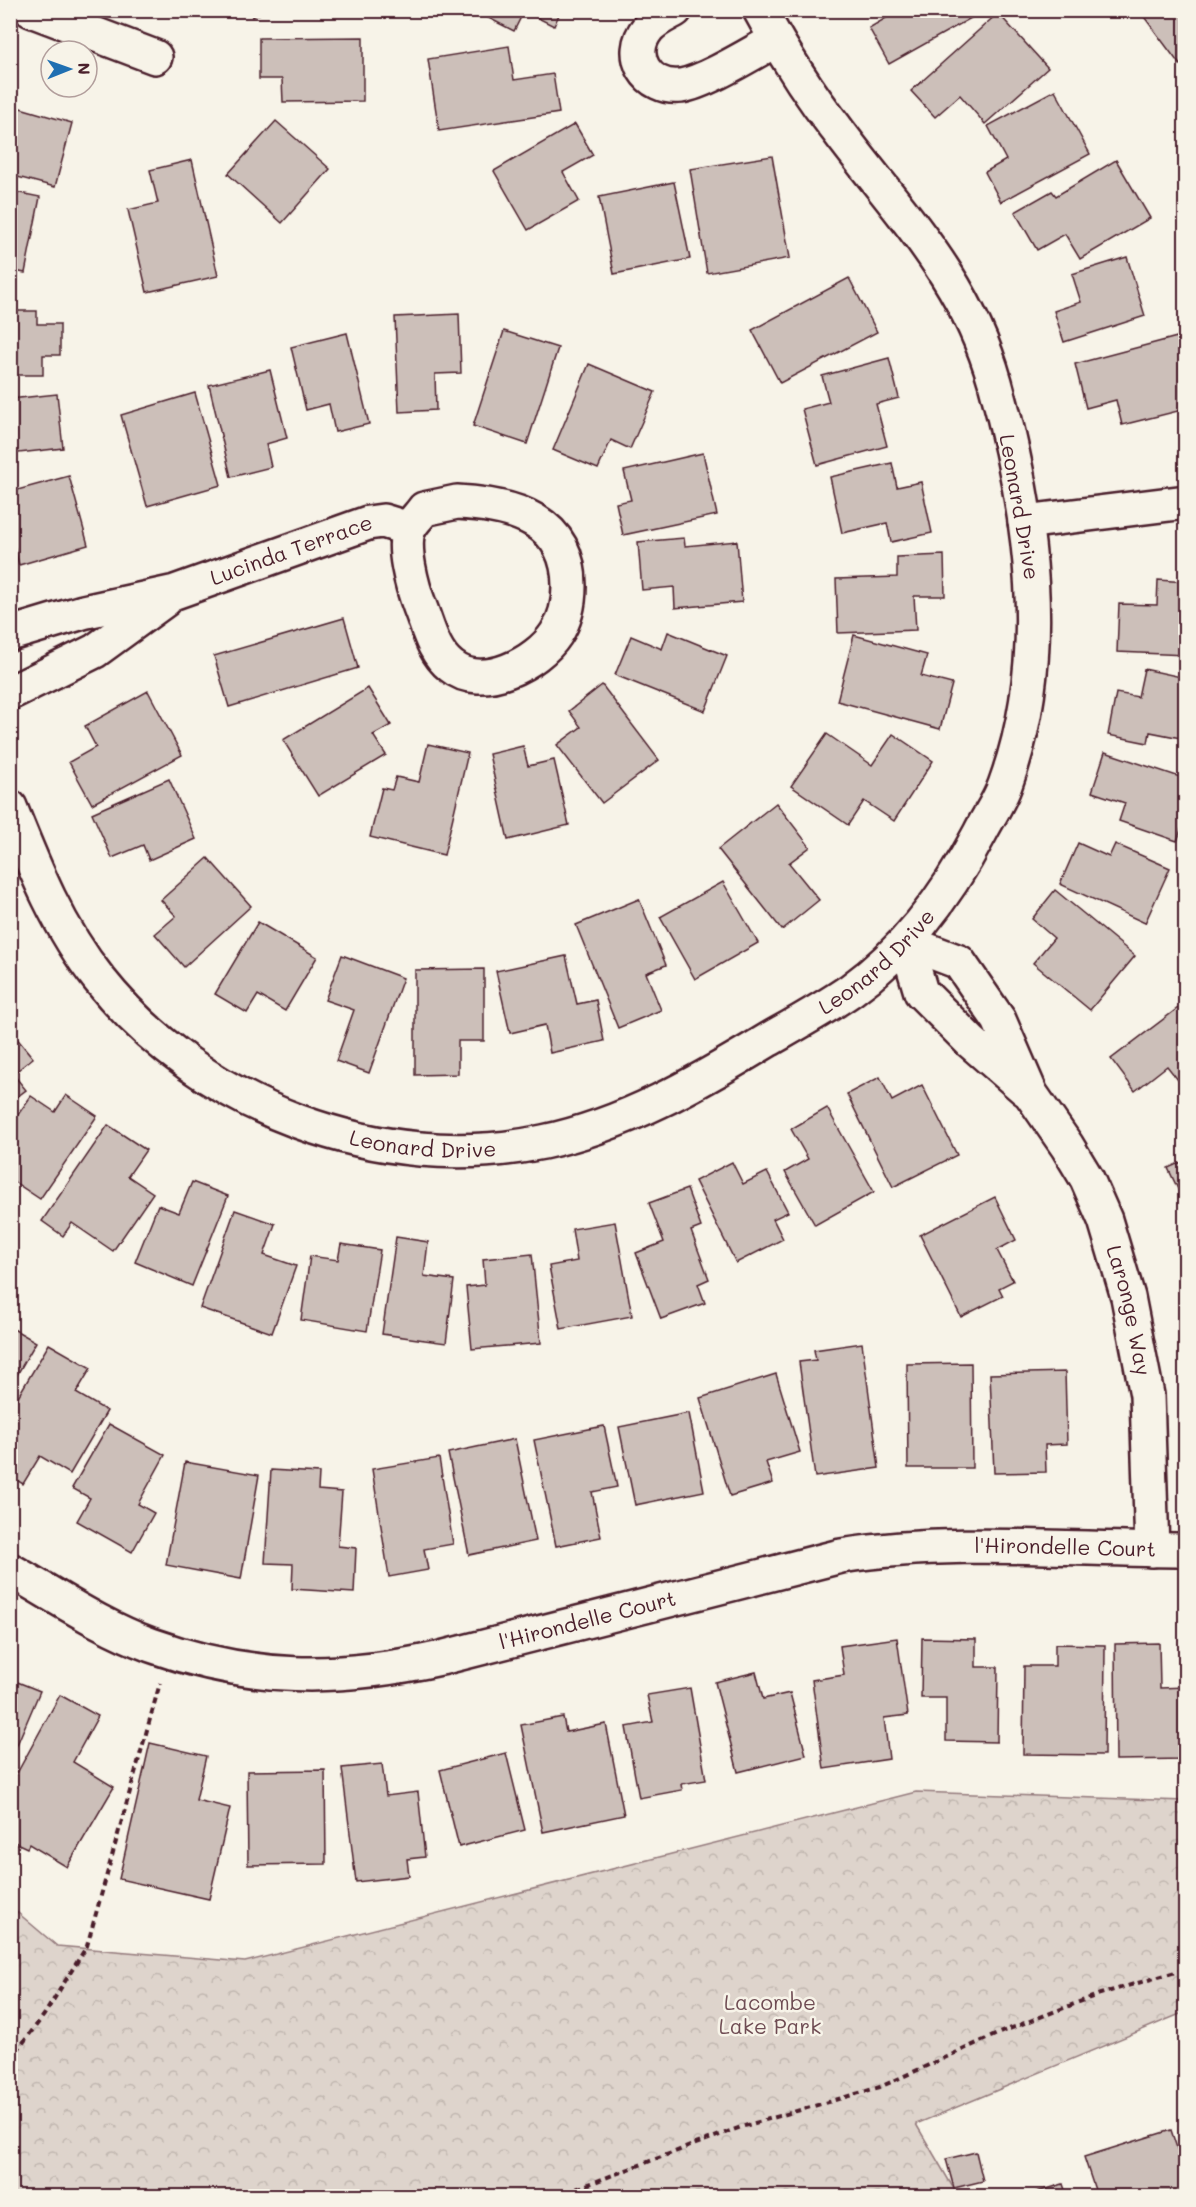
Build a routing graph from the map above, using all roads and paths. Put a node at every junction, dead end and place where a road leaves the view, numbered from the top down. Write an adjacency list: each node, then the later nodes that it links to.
1 (32, 10): 5 (street)
2 (675, 10): 4 (street)
3 (760, 10): 4 (street, Leonard Drive)
4 (776, 40): 7 (street, Leonard Drive)
5 (155, 57)
6 (1185, 502): 7 (street)
7 (1025, 522): 13 (street, Leonard Drive)
8 (409, 529): 8 (street); 9 (street, Lucinda Terrace)
9 (175, 592): 10 (street, Lucinda Terrace); 11 (street, Lucinda Terrace)
10 (10, 634)
11 (10, 693)
12 (10, 807): 13 (street, Leonard Drive)
13 (906, 942): 14 (street, Laronge Way); 14 (street, Laronge Way)
14 (1031, 1094): 15 (street, Laronge Way)
15 (1152, 1550): 16 (street, l'Hirondelle Court); 18 (street, l'Hirondelle Court)
16 (1185, 1550)
17 (10, 1570): 18 (street, l'Hirondelle Court)
18 (169, 1651): 20 (path)
19 (1185, 1969): 21 (path)
20 (10, 2060)
21 (558, 2196)

